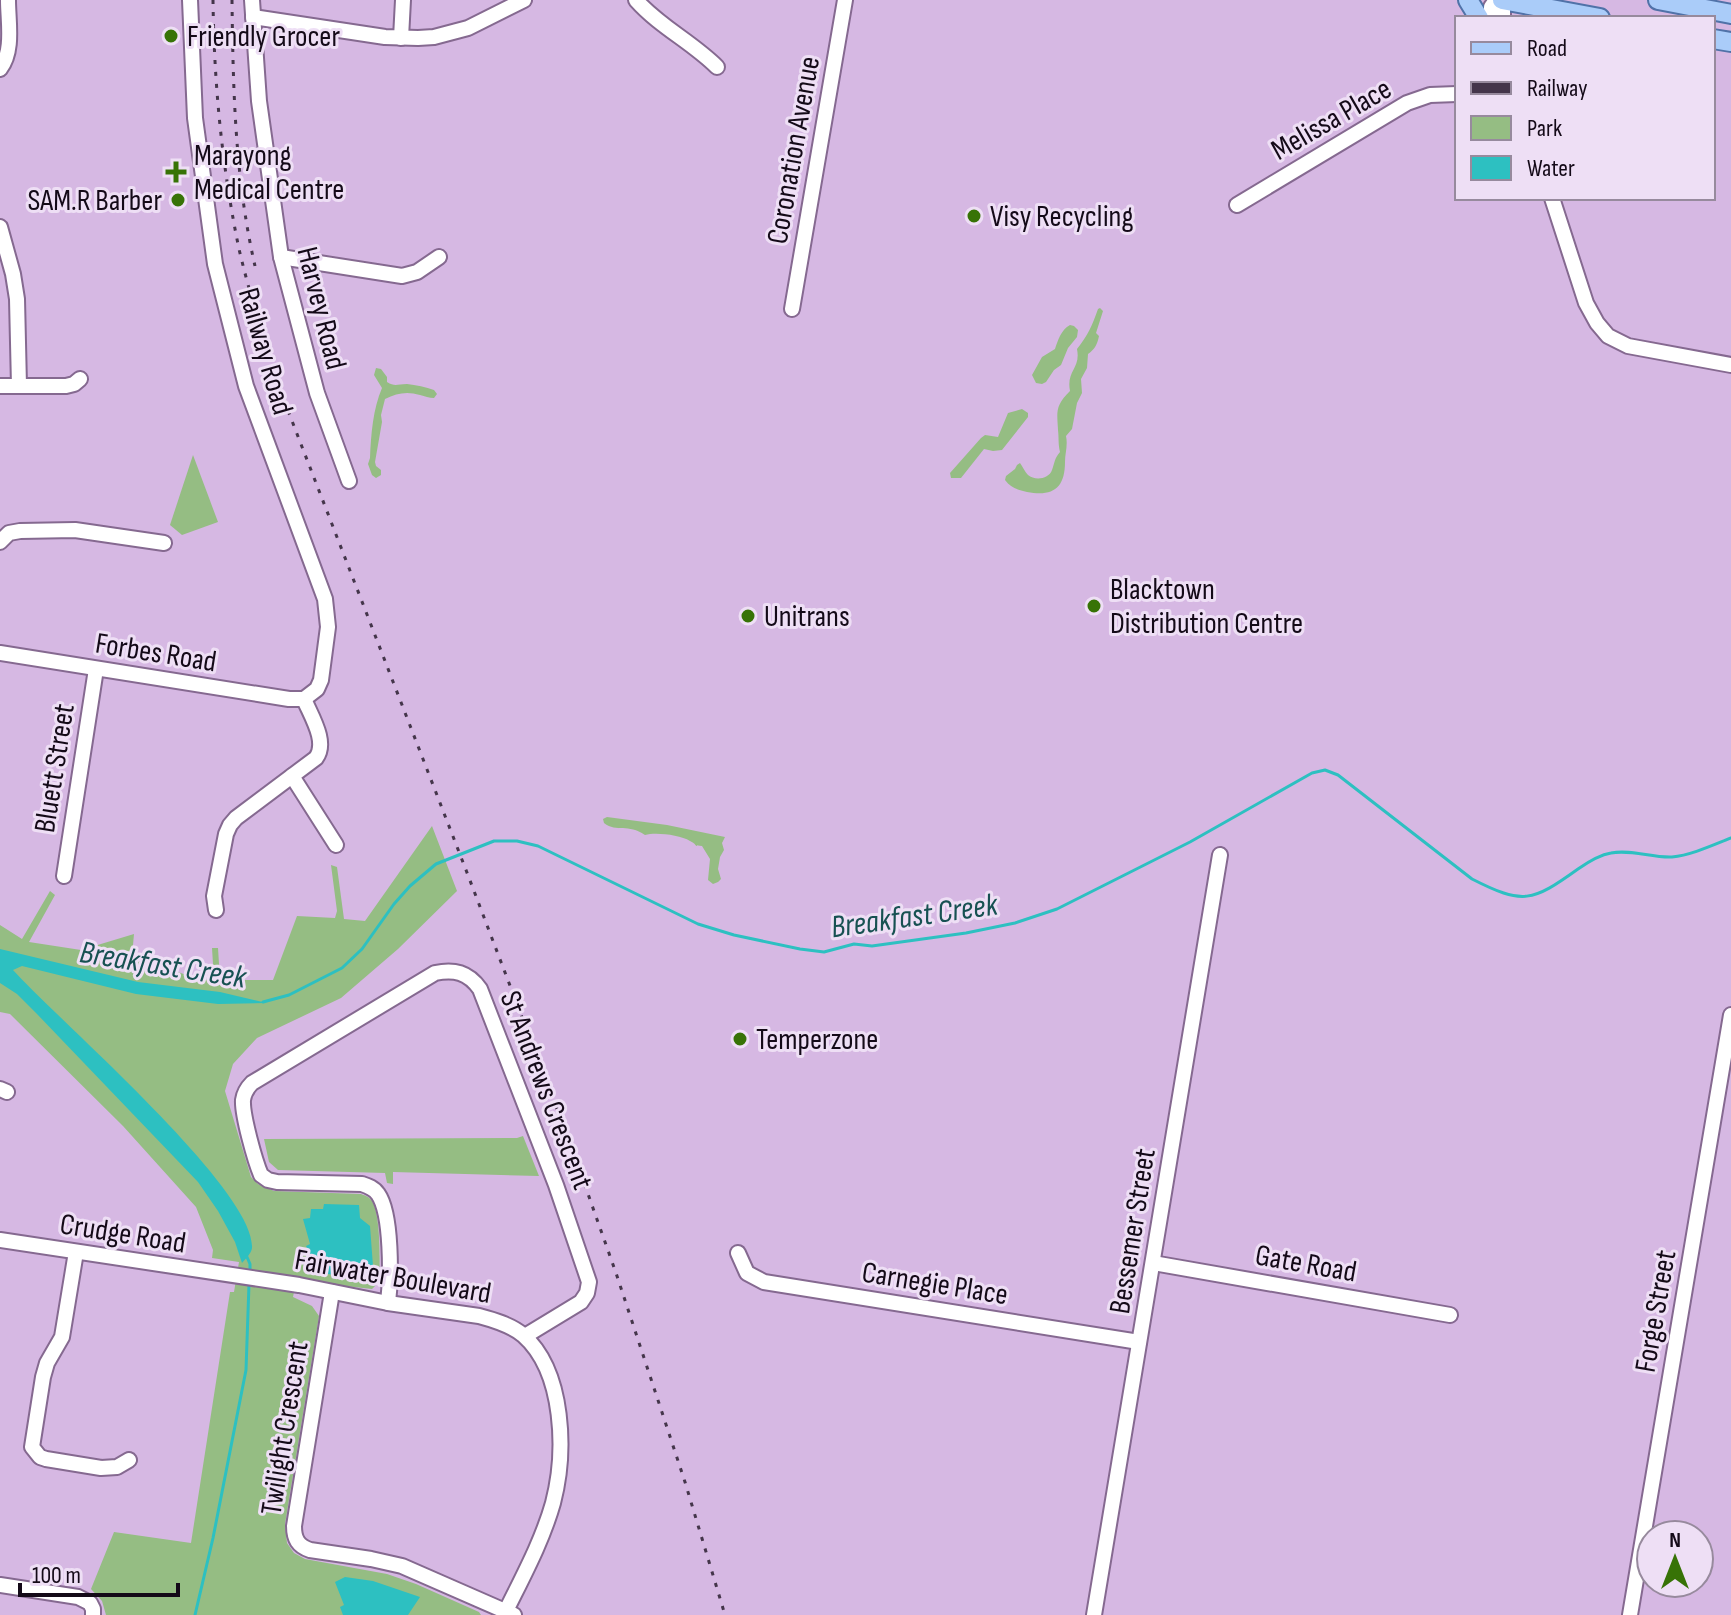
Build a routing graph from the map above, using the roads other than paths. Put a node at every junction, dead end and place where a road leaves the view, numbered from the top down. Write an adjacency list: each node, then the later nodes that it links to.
1 (8, 0): 15 (street)
2 (190, 0): 32 (street, Railway Road)
3 (252, 0): 12 (street, Harvey Road)
4 (403, 0): 13 (street)
5 (524, 0): 13 (street)
6 (636, 0): 14 (street)
7 (845, 0): 22 (street, Coronation Avenue)
8 (1499, 0): 11 (main road)
9 (1658, 0): 10 (main road)
10 (1731, 14)
11 (1589, 16)
12 (253, 17): 13 (street); 20 (street, Harvey Road)
13 (401, 38)
14 (717, 67)
15 (0, 69)
16 (1455, 94): 18 (street, Melissa Place)
17 (1553, 200): 23 (street)
18 (1237, 205)
19 (0, 227): 26 (street)
20 (281, 257): 21 (street); 27 (street, Harvey Road)
21 (439, 257)
22 (792, 309)
23 (1731, 365)
24 (80, 379): 26 (street)
25 (0, 386): 26 (street)
26 (19, 386)
27 (349, 481)
28 (0, 542): 29 (street)
29 (164, 543)
30 (0, 653): 31 (street, Forbes Road)
31 (96, 669): 32 (street, Forbes Road); 36 (street, Bluett Street)
32 (304, 699): 33 (street)
33 (292, 776): 34 (street); 37 (street)
34 (336, 845)
35 (1220, 855): 42 (street, Bessemer Street)
36 (64, 876)
37 (216, 910)
38 (1731, 1015): 54 (street, Forge Street)
39 (0, 1240): 40 (street, Crudge Road)
40 (76, 1252): 43 (street, Crudge Road); 49 (street)
41 (738, 1253): 48 (street, Carnegie Place)
42 (1153, 1263): 46 (street, Gate Road); 48 (street, Bessemer Street)
43 (238, 1276): 44 (street, Fairwater Boulevard)
44 (332, 1292): 45 (street, Fairwater Boulevard); 51 (street, Twilight Crescent)
45 (388, 1303): 47 (street, Fairwater Boulevard); 47 (street, St Andrews Crescent)
46 (1450, 1315)
47 (525, 1336): 51 (street)
48 (1139, 1342): 53 (street, Bessemer Street)
49 (129, 1460)
50 (0, 1585): 52 (street)
51 (508, 1614)
52 (93, 1615)
53 (1094, 1615)
54 (1630, 1615)

